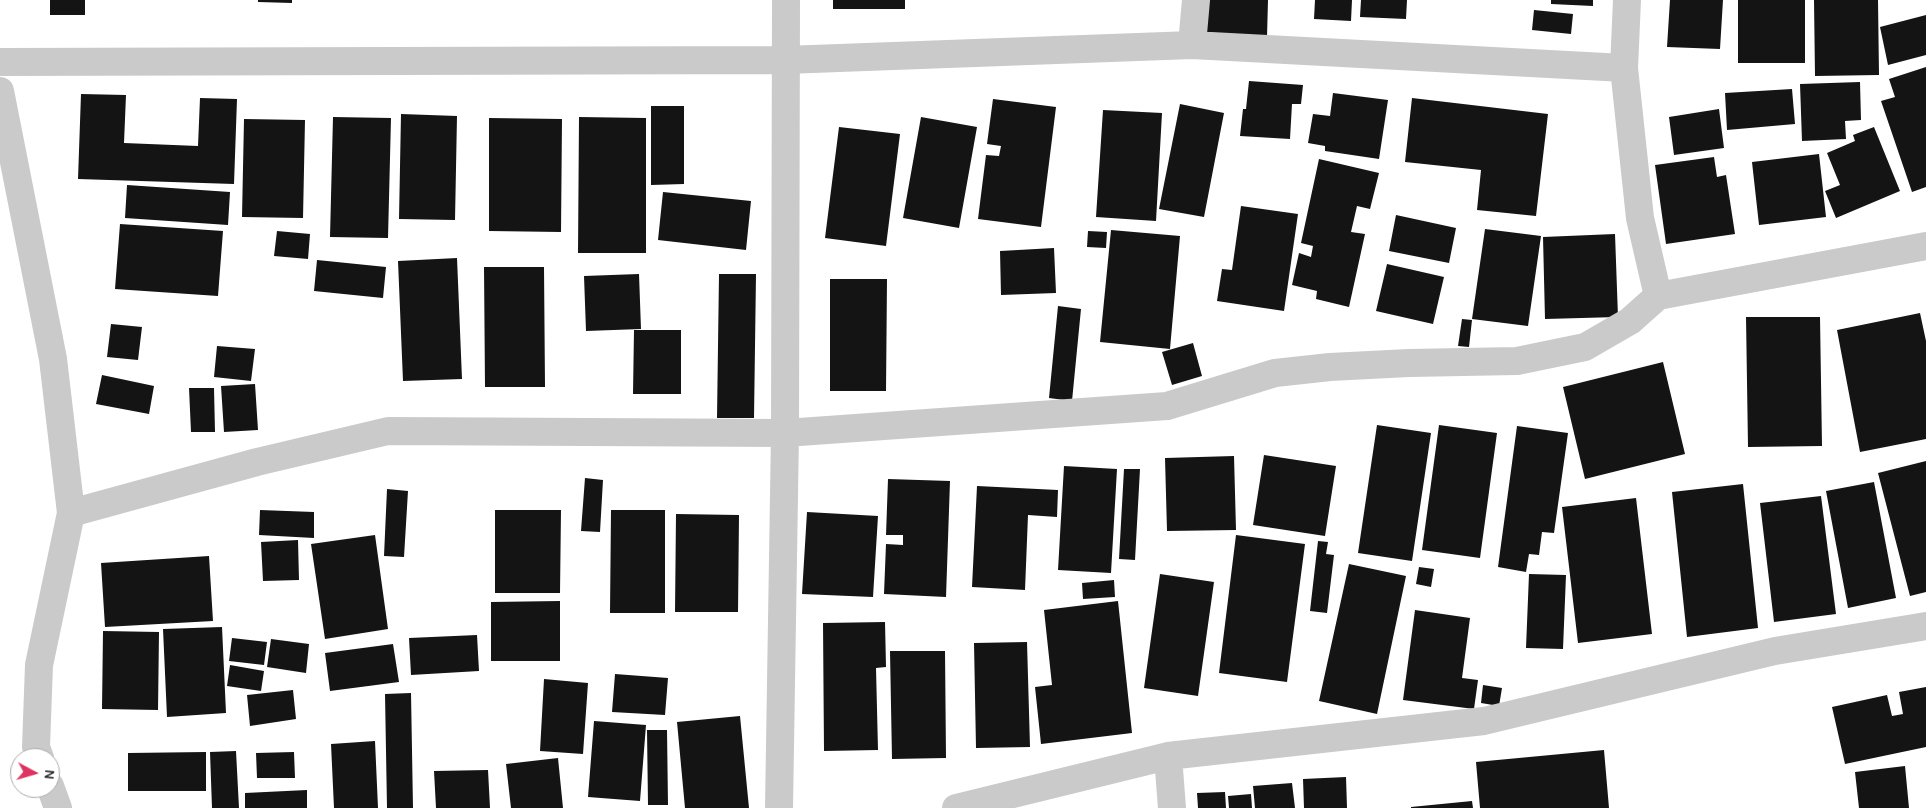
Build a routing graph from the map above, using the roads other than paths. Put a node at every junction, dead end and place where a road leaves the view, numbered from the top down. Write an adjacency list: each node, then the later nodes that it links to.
1 (786, 0): 5 (street)
2 (1196, 0): 4 (street)
3 (1627, 0): 7 (street)
4 (1192, 45): 5 (street); 7 (street)
5 (785, 60): 6 (street); 11 (street)
6 (0, 62)
7 (1624, 68): 10 (street)
8 (0, 91): 12 (street)
9 (1926, 246): 10 (street)
10 (1658, 296): 11 (street)
11 (784, 433): 12 (street); 16 (street)
12 (70, 513): 14 (street)
13 (1926, 626): 15 (street)
14 (36, 748)
15 (1168, 756): 17 (street); 18 (street)
16 (779, 808)
17 (956, 808)
18 (1172, 808)

